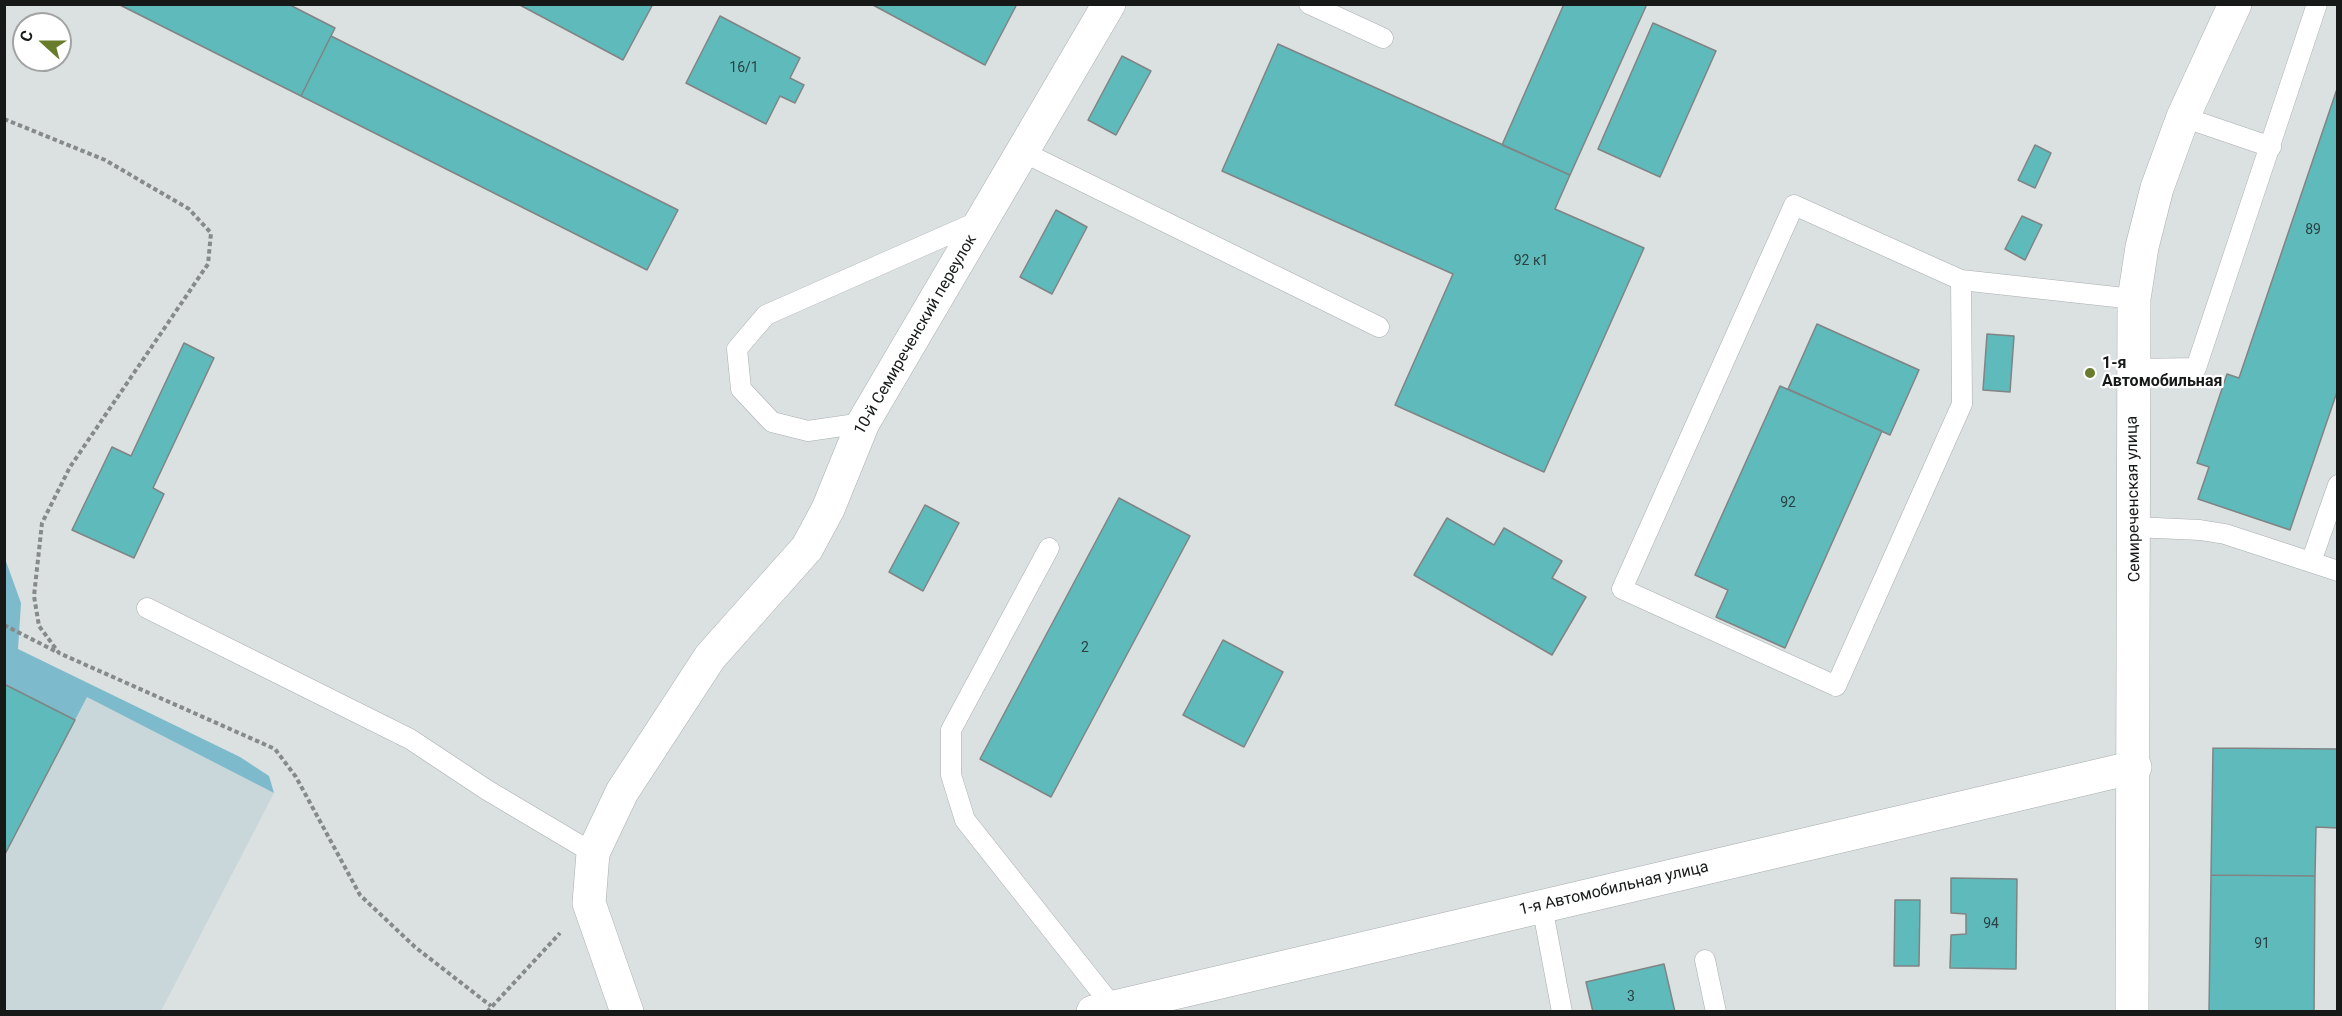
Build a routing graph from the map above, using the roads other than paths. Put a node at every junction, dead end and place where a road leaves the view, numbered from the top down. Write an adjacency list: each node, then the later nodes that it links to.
1 (1109, 4): 8 (street, 10-й Семиреченский переулок)
2 (1309, 4): 5 (lane)
3 (2235, 4): 6 (street, Семиреченская улица)
4 (2317, 4): 7 (lane)
5 (1383, 38)
6 (2183, 117): 7 (lane); 11 (street, Семиреченская улица)
7 (2271, 147): 13 (lane)
8 (1023, 152): 9 (street, 10-й Семиреченский переулок); 12 (lane)
9 (982, 220): 14 (street, 10-й Семиреченский переулок); 14 (lane)
10 (1961, 280): 10 (lane); 11 (lane)
11 (2134, 299): 13 (street, Семиреченская улица)
12 (1379, 327)
13 (2133, 369): 16 (street, Семиреченская улица)
14 (863, 423): 22 (street, 10-й Семиреченский переулок)
15 (2337, 485): 18 (lane)
16 (2134, 527): 18 (lane); 21 (street, Семиреченская улица)
17 (1049, 548): 25 (lane)
18 (2312, 562): 19 (lane)
19 (2337, 570)
20 (147, 608): 22 (lane)
21 (2134, 767): 23 (street, 1-я Автомобильная улица); 29 (street, Семиреченская улица)
22 (593, 853): 26 (street, 10-й Семиреченский переулок)
23 (1542, 906): 25 (street, 1-я Автомобильная улица); 27 (lane)
24 (1705, 960): 28 (lane)
25 (1103, 1009)
26 (627, 1011)
27 (1562, 1011)
28 (1716, 1011)
29 (2132, 1011)

